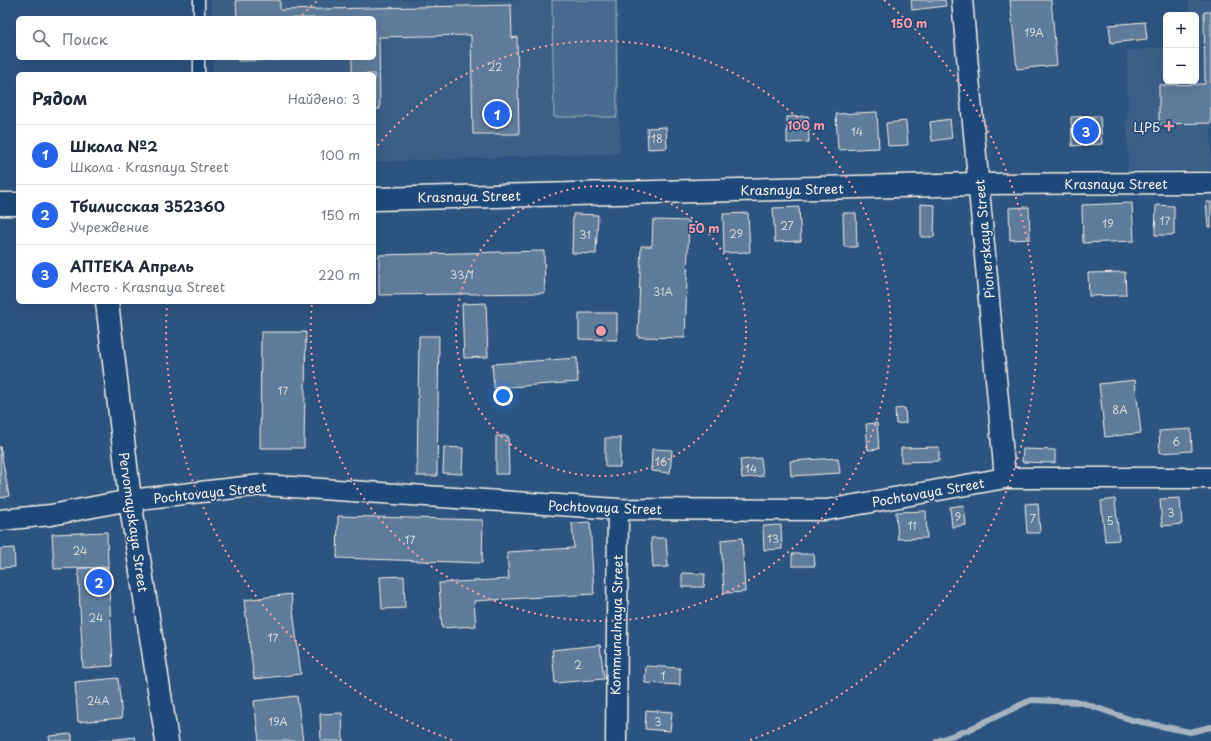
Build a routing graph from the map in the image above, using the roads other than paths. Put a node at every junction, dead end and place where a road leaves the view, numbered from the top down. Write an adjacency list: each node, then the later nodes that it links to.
1 (199, 0): 3 (lane)
2 (962, 0): 7 (street, Pionerskaya Street)
3 (199, 16)
4 (199, 60): 5 (lane)
5 (199, 72)
6 (1211, 183): 7 (street, Krasnaya Street)
7 (979, 184): 8 (street, Krasnaya Street); 12 (street, Pionerskaya Street)
8 (376, 198)
9 (0, 204): 10 (street)
10 (16, 204)
11 (107, 304): 14 (street, Pervomayskaya Street)
12 (1005, 478): 13 (street, Pochtovaya Street); 15 (street, Pochtovaya Street)
13 (1211, 478)
14 (130, 500): 15 (street, Pochtovaya Street); 16 (street, Pochtovaya Street); 17 (street, Pervomayskaya Street)
15 (618, 509): 18 (street, Kommunalnaya Street)
16 (0, 520)
17 (167, 741)
18 (616, 741)

